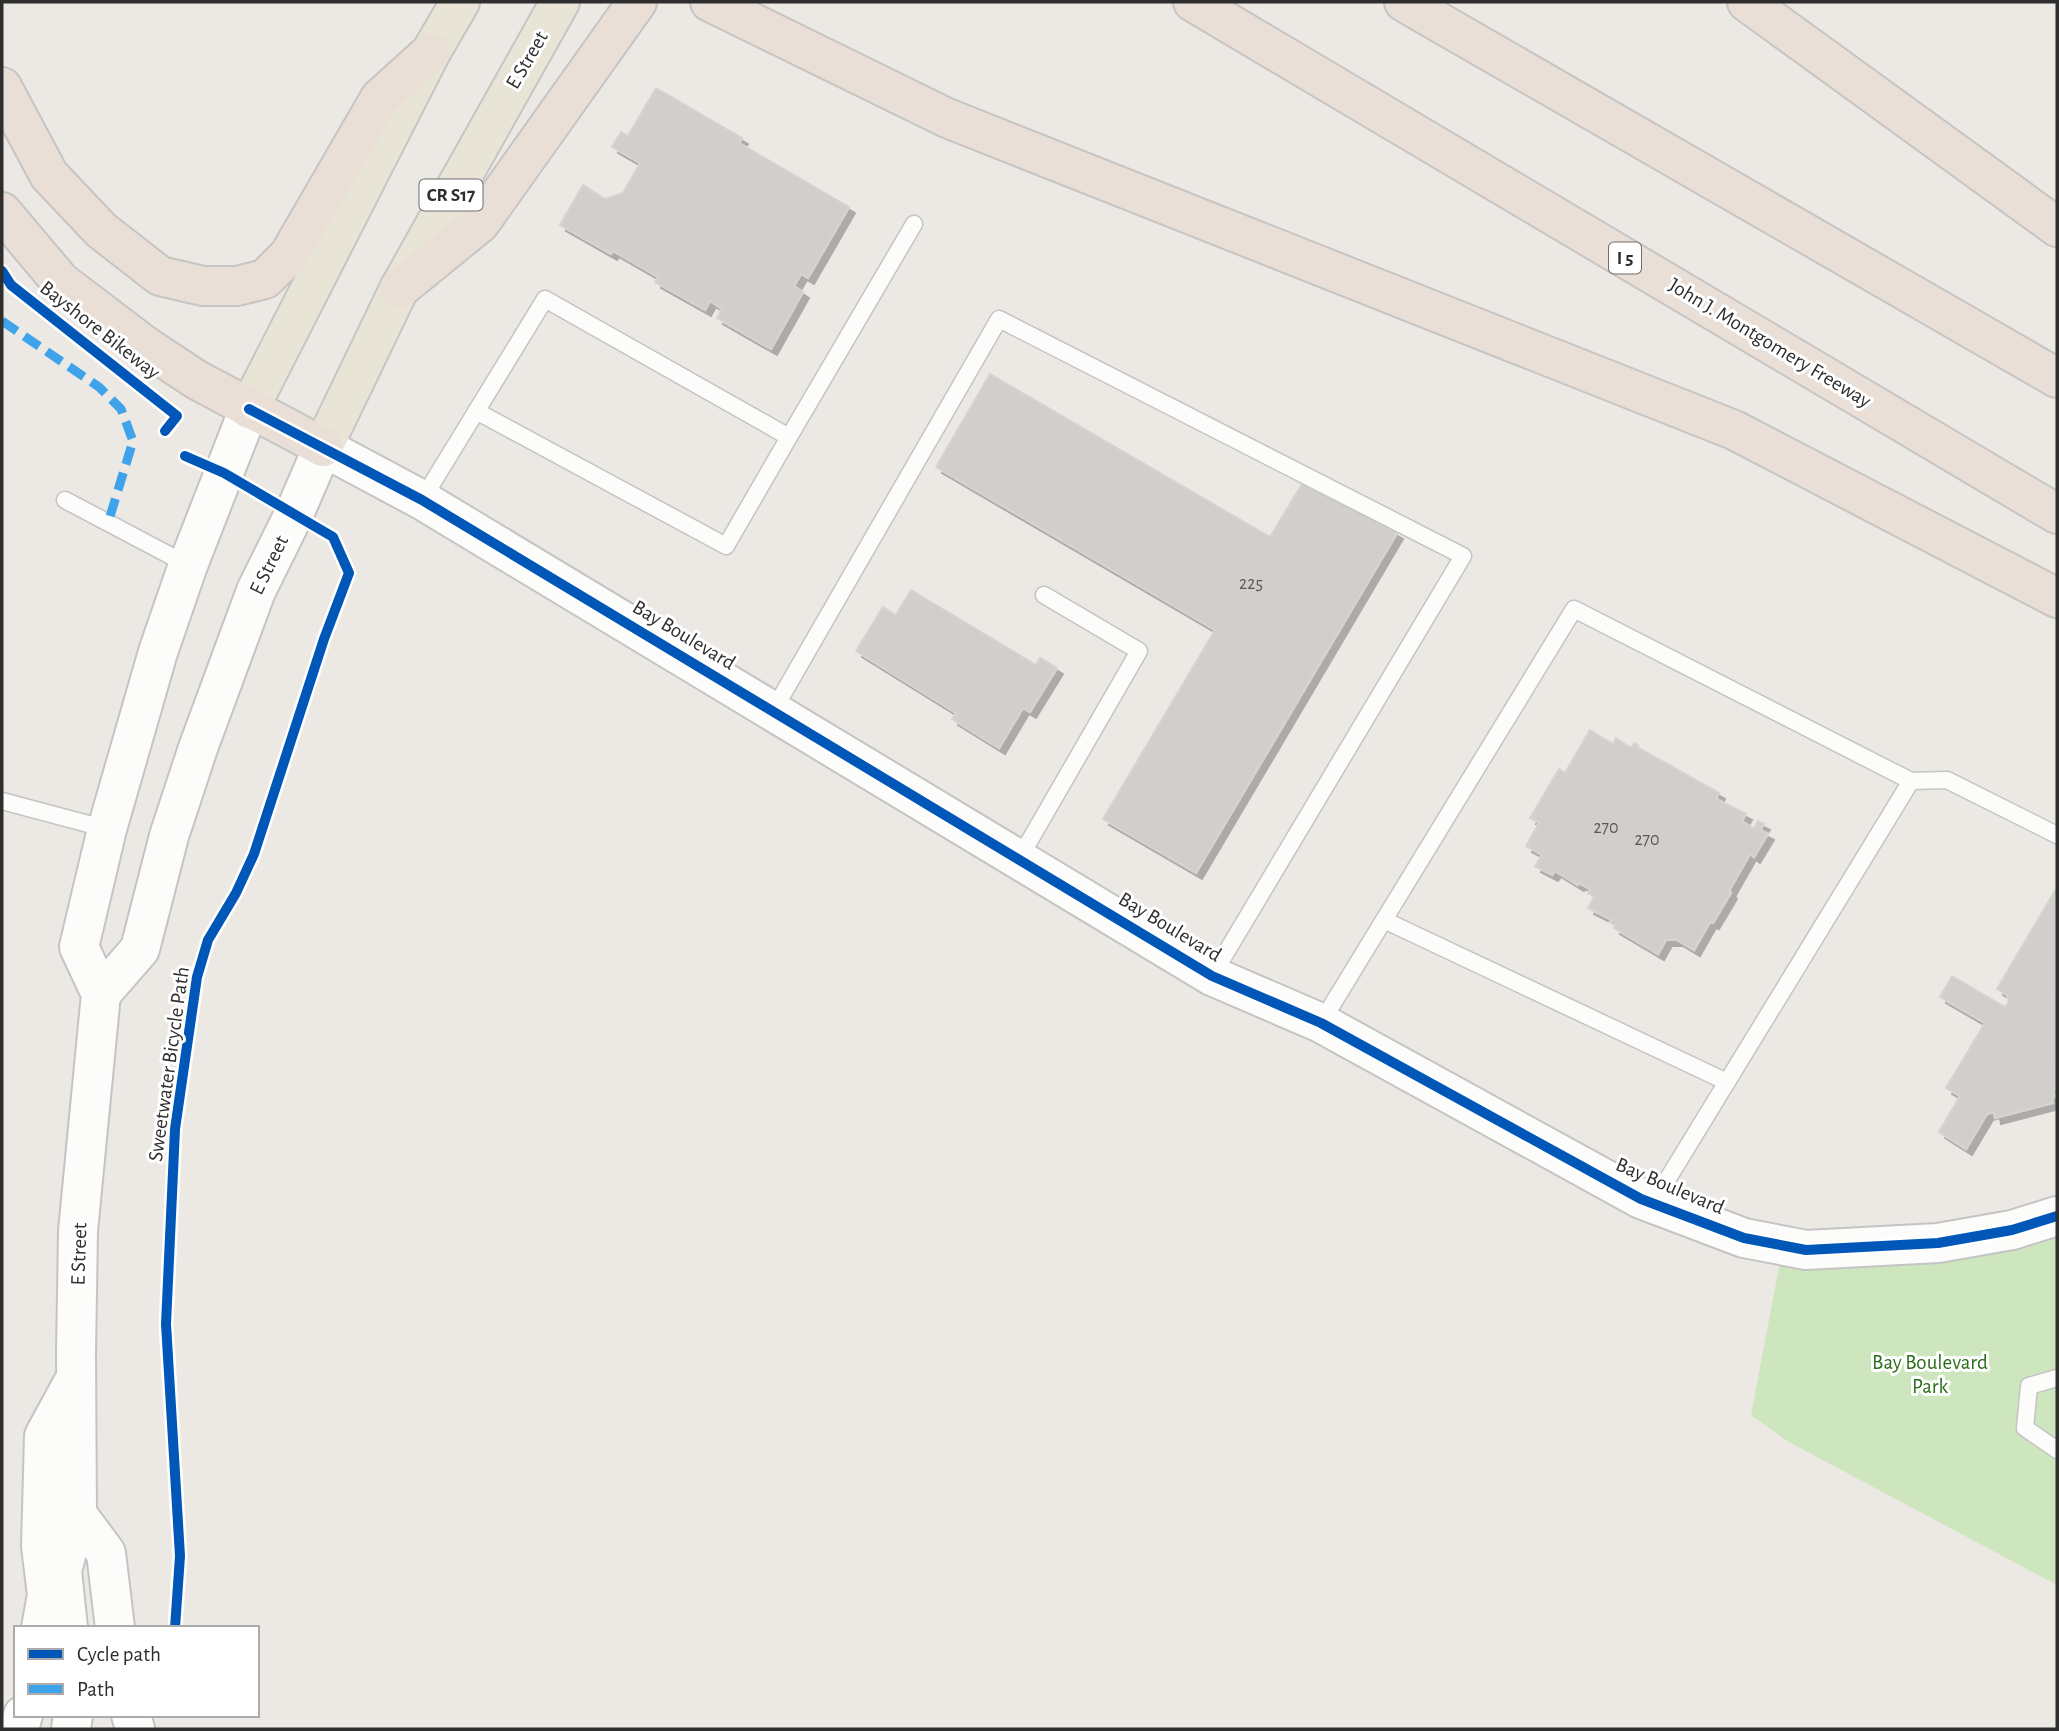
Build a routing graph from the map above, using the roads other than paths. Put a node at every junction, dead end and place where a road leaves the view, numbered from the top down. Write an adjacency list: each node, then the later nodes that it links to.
1 (460, 2): 8 (main road)
2 (560, 2): 13 (main road, E Street / CR S17)
3 (636, 2): 13 (highway)
4 (710, 2): 24 (highway)
5 (1193, 2): 21 (highway, John J. Montgomery Freeway / I 5)
6 (1404, 2): 14 (highway)
7 (1747, 2): 12 (highway)
8 (431, 52): 9 (highway); 15 (main road)
9 (2, 87)
10 (2, 212): 15 (highway)
11 (914, 224): 17 (lane)
12 (2057, 227)
13 (398, 289): 18 (main road, E Street / CR S17)
14 (2057, 378)
15 (249, 409): 18 (highway); 22 (main road)
16 (476, 411): 17 (lane); 17 (lane); 20 (lane)
17 (789, 437)
18 (324, 447): 20 (main road, Bay Boulevard); 33 (main road, E Street)
19 (65, 500): 22 (lane)
20 (422, 500): 25 (main road, Bay Boulevard)
21 (2057, 514)
22 (188, 565): 28 (main road)
23 (1044, 595): 30 (lane)
24 (2057, 598)
25 (773, 711): 30 (main road, Bay Boulevard); 32 (lane)
26 (1911, 781): 29 (lane); 31 (lane); 35 (lane)
27 (2, 801): 28 (lane)
28 (107, 829): 33 (main road)
29 (2057, 835)
30 (1019, 859): 32 (main road, Bay Boulevard)
31 (1384, 920): 34 (lane); 35 (lane)
32 (1212, 976): 34 (main road, Bay Boulevard)
33 (101, 994): 38 (main road, E Street)
34 (1321, 1023): 36 (main road, Bay Boulevard)
35 (1727, 1082): 36 (lane)
36 (1653, 1203): 37 (main road, Bay Boulevard)
37 (2057, 1216)
38 (76, 1377): 41 (main road, E Street); 42 (main road)
39 (2057, 1378): 40 (lane)
40 (2057, 1450)
41 (77, 1514): 43 (main road, E Street); 44 (main road)
42 (41, 1626)
43 (68, 1626)
44 (115, 1626)

